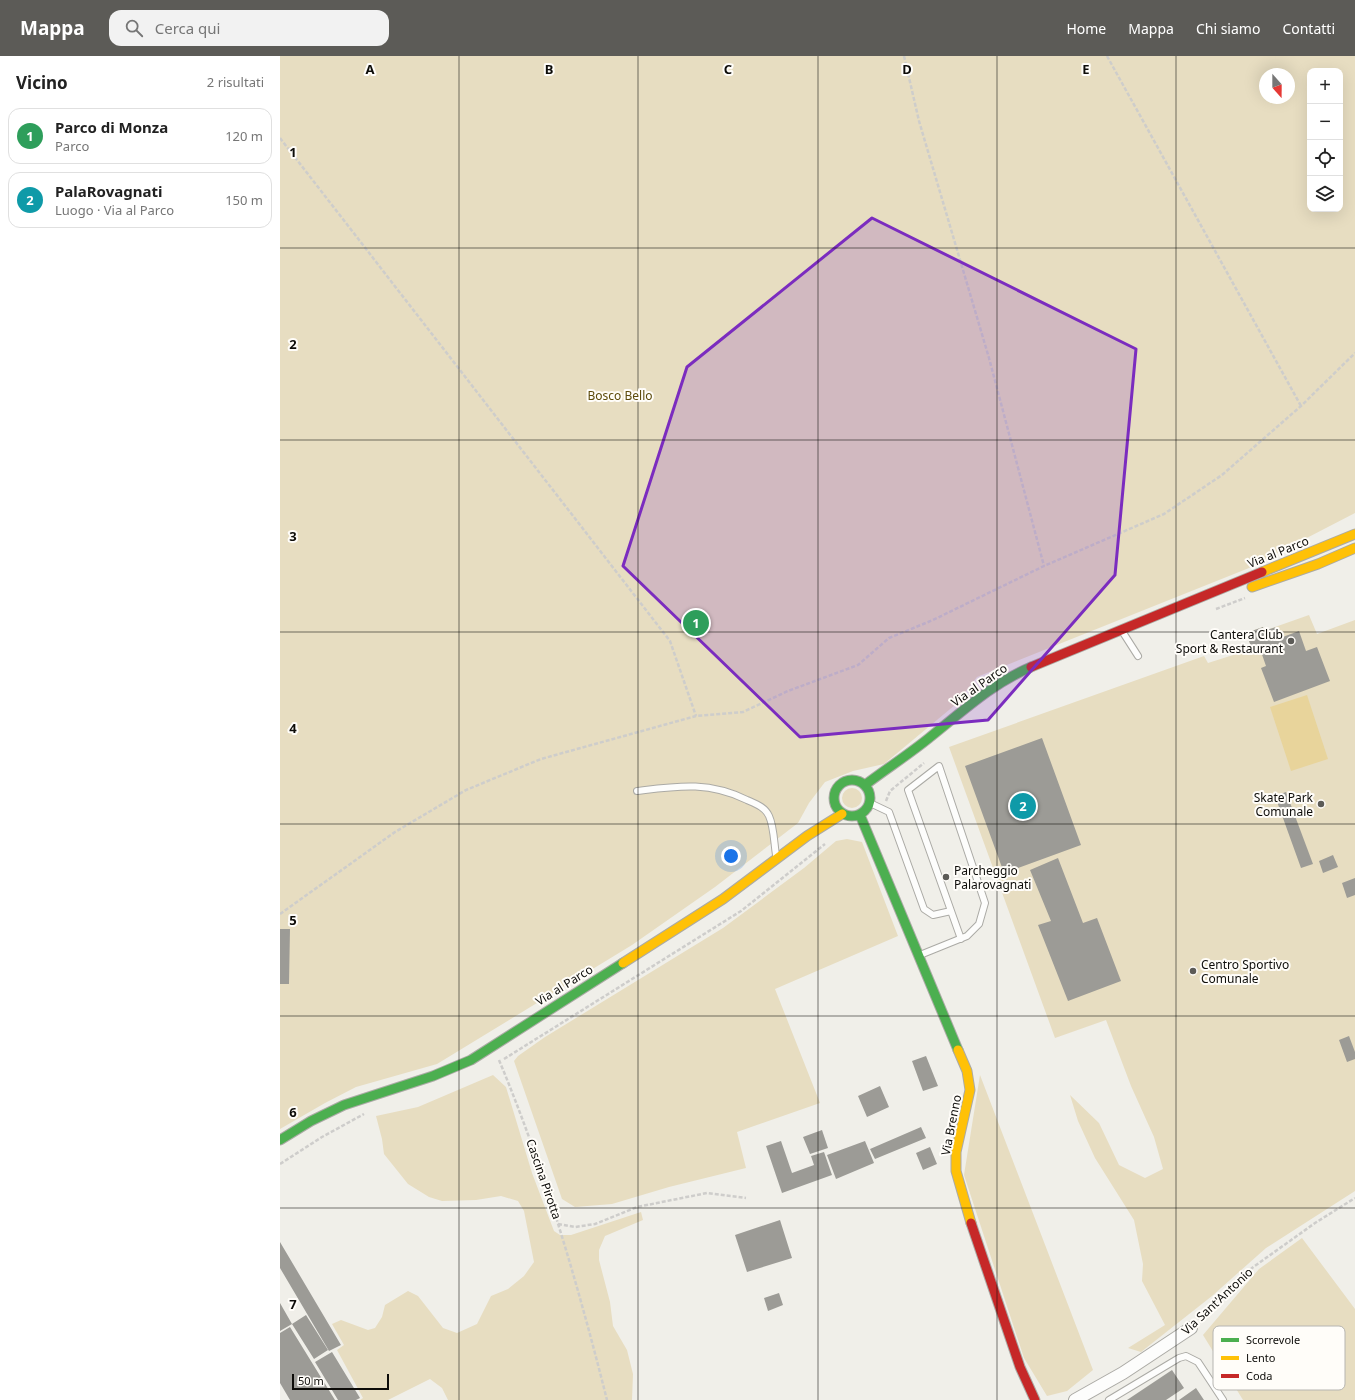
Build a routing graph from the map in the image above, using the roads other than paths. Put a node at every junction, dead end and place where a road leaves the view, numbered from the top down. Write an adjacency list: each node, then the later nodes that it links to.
1 (1355, 534): 3 (street, Via al Parco)
2 (1355, 548): 3 (street, Via al Parco)
3 (1122, 629): 4 (lane); 5 (street, Via al Parco)
4 (1138, 656)
5 (865, 785): 7 (street); 8 (street)
6 (637, 791): 10 (lane)
7 (870, 803): 9 (street); 11 (lane)
8 (842, 814): 9 (street); 10 (street, Via al Parco)
9 (860, 815): 13 (street, Via Brenno)
10 (777, 859): 14 (street, Via al Parco)
11 (951, 911): 12 (lane); 12 (lane)
12 (961, 939): 13 (lane)
13 (918, 956): 18 (street, Via Brenno)
14 (280, 1140)
15 (1191, 1328): 19 (street, Via Sant'Antonio)
16 (1213, 1385): 20 (lane)
17 (1216, 1390): 21 (lane)
18 (1035, 1400)
19 (1075, 1400)
20 (1109, 1400)
21 (1223, 1400)

